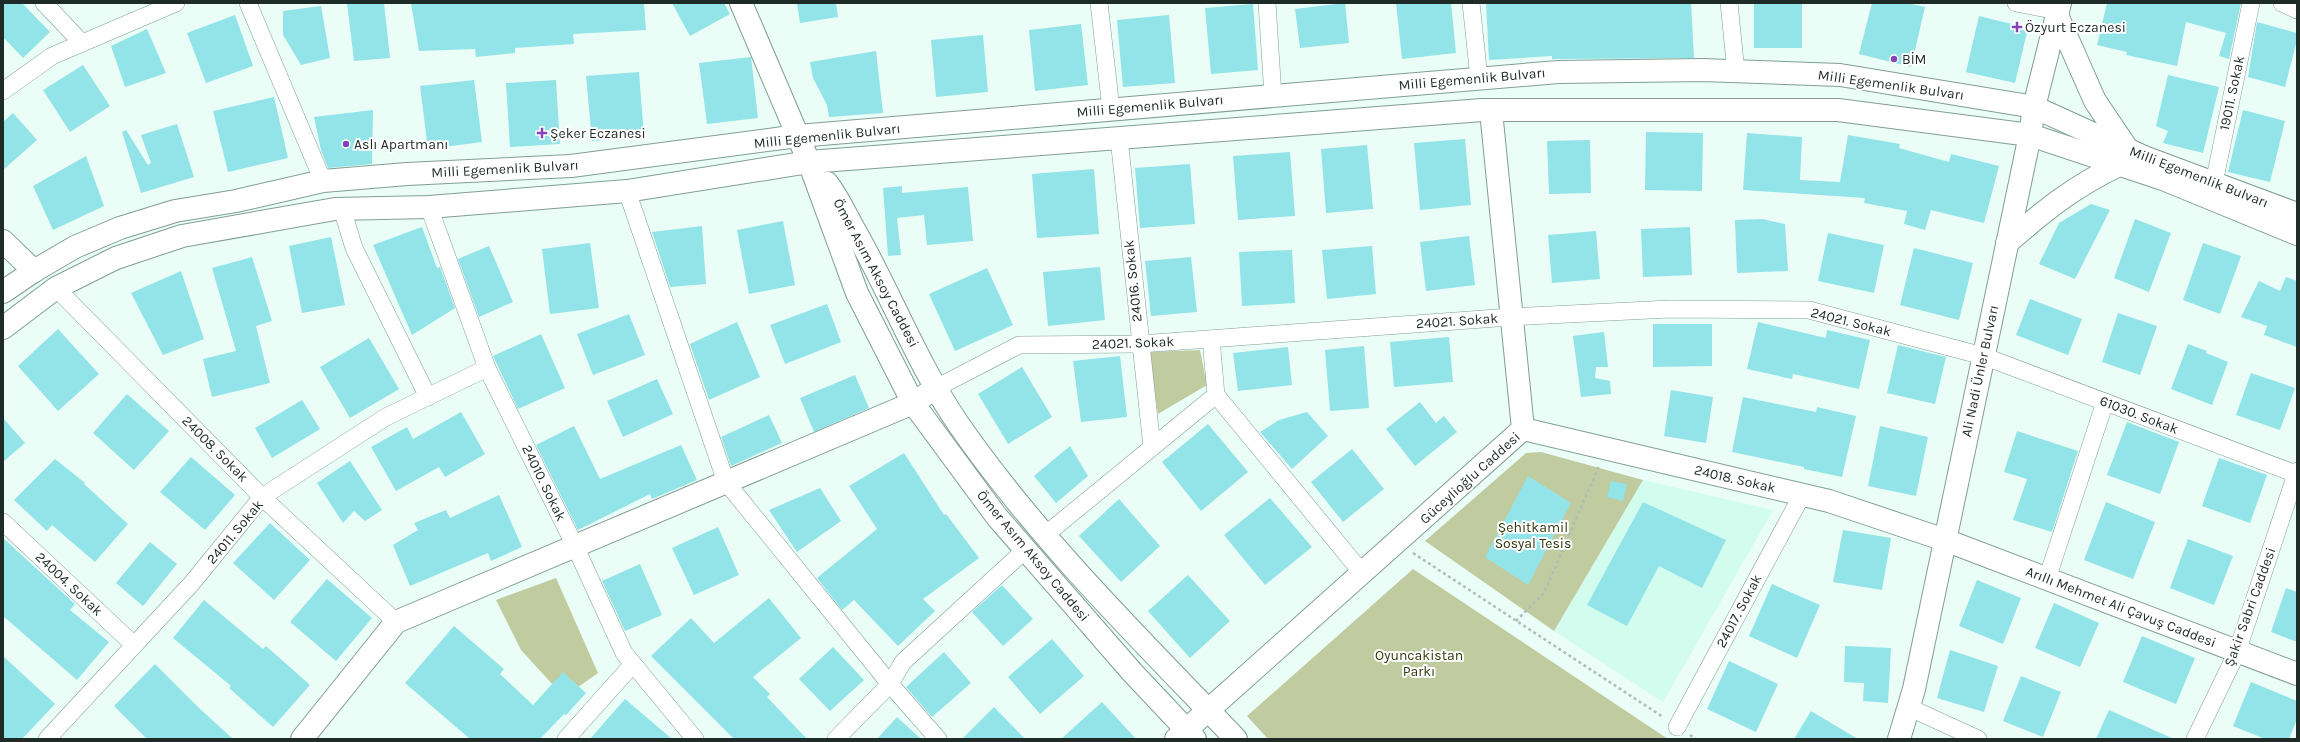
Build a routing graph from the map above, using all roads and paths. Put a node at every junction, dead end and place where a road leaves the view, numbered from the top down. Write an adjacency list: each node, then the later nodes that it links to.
1 (44, 3): 14 (street)
2 (176, 3): 14 (street)
3 (248, 3): 27 (street)
4 (741, 3): 23 (main road)
5 (1099, 3): 20 (street)
6 (1267, 3): 18 (street)
7 (1471, 3): 16 (street)
8 (1729, 3): 15 (street)
9 (2016, 3): 12 (street)
10 (2251, 3): 28 (street, 19011. Sokak)
11 (2282, 3): 13 (street)
12 (2058, 10): 19 (main road, Ali Nadi Ünler Bulvarı); 25 (main road)
13 (2297, 10)
14 (82, 43): 17 (street)
15 (1736, 72): 16 (main road, Milli Egemenlik Bulvarı); 19 (main road, Milli Egemenlik Bulvarı)
16 (1479, 78): 18 (main road, Milli Egemenlik Bulvarı)
17 (3, 91)
18 (1273, 96): 20 (main road, Milli Egemenlik Bulvarı)
19 (2034, 107): 22 (main road, Ali Nadi Ünler Bulvarı); 25 (main road, Milli Egemenlik Bulvarı)
20 (1111, 109): 23 (main road, Milli Egemenlik Bulvarı)
21 (1491, 111): 22 (main road, Milli Egemenlik Bulvarı); 24 (main road, Milli Egemenlik Bulvarı); 39 (main road, Güceylioğlu Caddesi)
22 (2030, 135): 25 (main road, Milli Egemenlik Bulvarı); 35 (main road, Ali Nadi Ünler Bulvarı)
23 (798, 136): 26 (main road); 27 (main road, Milli Egemenlik Bulvarı)
24 (1119, 138): 26 (main road, Milli Egemenlik Bulvarı); 42 (street, 24016. Sokak)
25 (2123, 157): 28 (main road, Milli Egemenlik Bulvarı); 33 (main road, Milli Egemenlik Bulvarı); 35 (main road)
26 (809, 162): 29 (main road, Milli Egemenlik Bulvarı); 45 (main road, Ömer Asım Aksoy Caddesi); 49 (main road, Ömer Asım Aksoy Caddesi)
27 (323, 181): 36 (main road, Milli Egemenlik Bulvarı)
28 (2214, 183): 32 (main road, Milli Egemenlik Bulvarı)
29 (627, 191): 30 (main road, Milli Egemenlik Bulvarı); 54 (street)
30 (428, 207): 31 (main road, Milli Egemenlik Bulvarı); 44 (street, 24010. Sokak)
31 (342, 209): 37 (main road, Milli Egemenlik Bulvarı); 47 (street)
32 (2297, 214)
33 (2297, 234)
34 (3, 241): 36 (main road)
35 (2007, 242): 43 (main road, Ali Nadi Ünler Bulvarı)
36 (34, 271): 38 (main road, Milli Egemenlik Bulvarı)
37 (56, 288): 40 (main road, Milli Egemenlik Bulvarı); 56 (street, 24008. Sokak)
38 (3, 292)
39 (1512, 317): 41 (street, 24021. Sokak); 43 (street, 24021. Sokak); 50 (main road, Güceylioğlu Caddesi)
40 (3, 328)
41 (1211, 339): 42 (street, 24021. Sokak); 46 (street)
42 (1140, 344): 45 (street, 24021. Sokak); 51 (street, 24016. Sokak)
43 (1982, 356): 48 (street, 61030. Sokak); 59 (main road, Ali Nadi Ünler Bulvarı)
44 (487, 368): 47 (street, 24011. Sokak); 61 (street, 24010. Sokak)
45 (936, 388): 49 (main road); 58 (main road, Ömer Asım Aksoy Caddesi)
46 (1216, 395): 51 (street); 63 (street)
47 (428, 397): 56 (street, 24011. Sokak)
48 (2105, 402): 53 (street, 61030. Sokak); 64 (street)
49 (913, 403): 54 (main road); 62 (main road, Ömer Asım Aksoy Caddesi)
50 (1523, 429): 52 (main road, 24018. Sokak); 60 (main road, Güceylioğlu Caddesi)
51 (1152, 447): 58 (street)
52 (1607, 449): 55 (main road, 24018. Sokak); 65 (path)
53 (2297, 473): 68 (street, Şakir Sabri Caddesi)
54 (726, 482): 61 (main road); 71 (street)
55 (1802, 495): 59 (main road, 24018. Sokak); 74 (street, 24017. Sokak)
56 (262, 497): 66 (street, 24008. Sokak); 67 (street, 24011. Sokak)
57 (3, 522): 67 (street, 24004. Sokak)
58 (1044, 536): 73 (main road, Ömer Asım Aksoy Caddesi)
59 (1945, 540): 64 (main road, Arıllı Mehmet Ali Çavuş Caddesi); 72 (main road, Ali Nadi Ünler Bulvarı)
60 (1397, 543): 63 (main road, Güceylioğlu Caddesi); 65 (path)
61 (575, 546): 66 (main road); 69 (street, 24010. Sokak)
62 (1025, 550): 71 (street); 75 (main road, Ömer Asım Aksoy Caddesi)
63 (1363, 574): 73 (main road, Güceylioğlu Caddesi)
64 (2047, 579): 68 (main road, Arıllı Mehmet Ali Çavuş Caddesi)
65 (1516, 621): 74 (path)
66 (396, 622): 77 (main road)
67 (134, 645): 76 (street, 24011. Sokak)
68 (2237, 652): 70 (main road, Arıllı Mehmet Ali Çavuş Caddesi); 86 (street, Şakir Sabri Caddesi)
69 (633, 664): 78 (street); 79 (street, 24010. Sokak)
70 (2297, 674)
71 (890, 684): 80 (street); 81 (street)
72 (1908, 707): 84 (main road, Ali Nadi Ünler Bulvarı); 85 (street)
73 (1208, 710): 75 (main road, Güceylioğlu Caddesi); 82 (main road, Ömer Asım Aksoy Caddesi)
74 (1677, 727): 83 (path)
75 (1186, 736)
76 (46, 739)
77 (302, 739)
78 (566, 739)
79 (695, 739)
80 (836, 739)
81 (938, 739)
82 (1236, 739)
83 (1696, 739)
84 (1899, 739)
85 (1978, 739)
86 (2195, 739)

